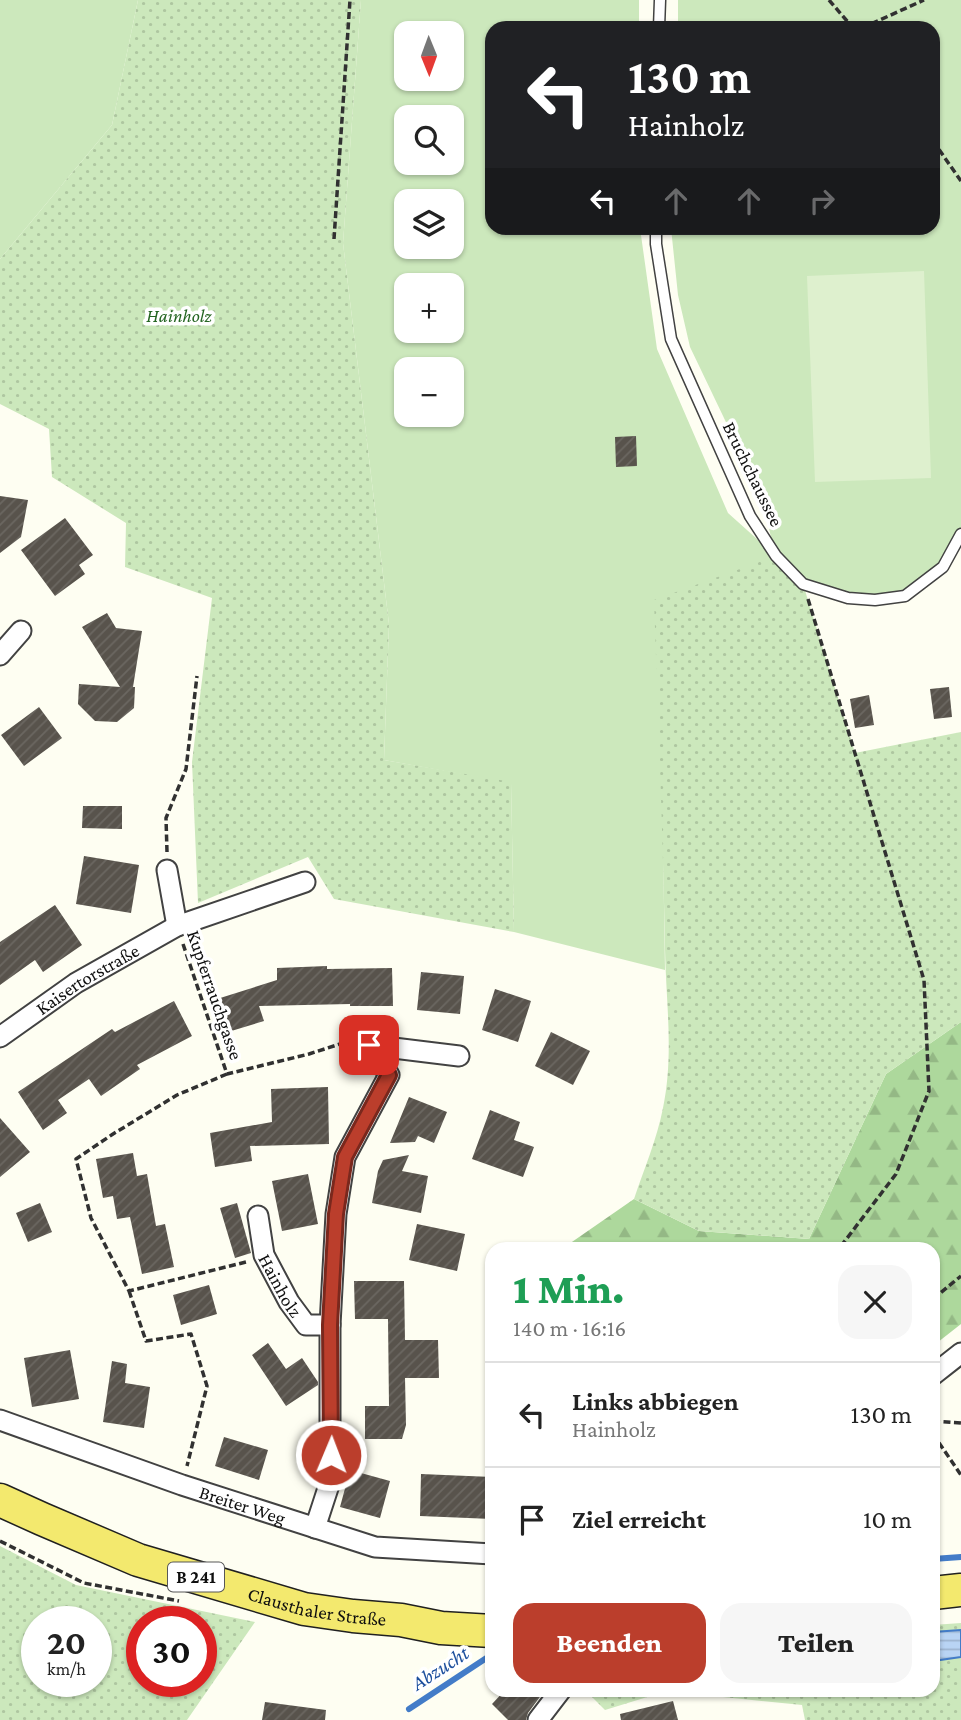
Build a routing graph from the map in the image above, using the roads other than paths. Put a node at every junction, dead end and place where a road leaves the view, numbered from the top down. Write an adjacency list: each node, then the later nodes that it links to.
1 (660, 0): 2 (lane)
2 (659, 21)
3 (656, 235): 4 (lane, Bruchchaussee)
4 (961, 534)
5 (20, 631): 6 (street)
6 (0, 655)
7 (167, 870): 9 (street)
8 (305, 882): 9 (street, Kaisertorstraße)
9 (177, 926): 10 (street, Kaisertorstraße)
10 (0, 1037)
11 (459, 1056): 13 (street, Hainholz)
12 (258, 1216): 13 (street, Hainholz)
13 (330, 1325): 18 (street, Hainholz)
14 (961, 1353): 15 (street)
15 (940, 1370)
16 (0, 1420): 18 (street, Breiter Weg)
17 (0, 1500): 23 (main road, Clausthaler Straße / B 241)
18 (315, 1528): 19 (street, Breiter Weg)
19 (485, 1554)
20 (961, 1590): 21 (main road)
21 (940, 1592)
22 (485, 1614): 23 (main road, Clausthaler Straße / B 241)
23 (401, 1620): 24 (main road, Clausthaler Straße / B 241)
24 (485, 1631)
25 (556, 1697): 26 (street)
26 (538, 1720)

